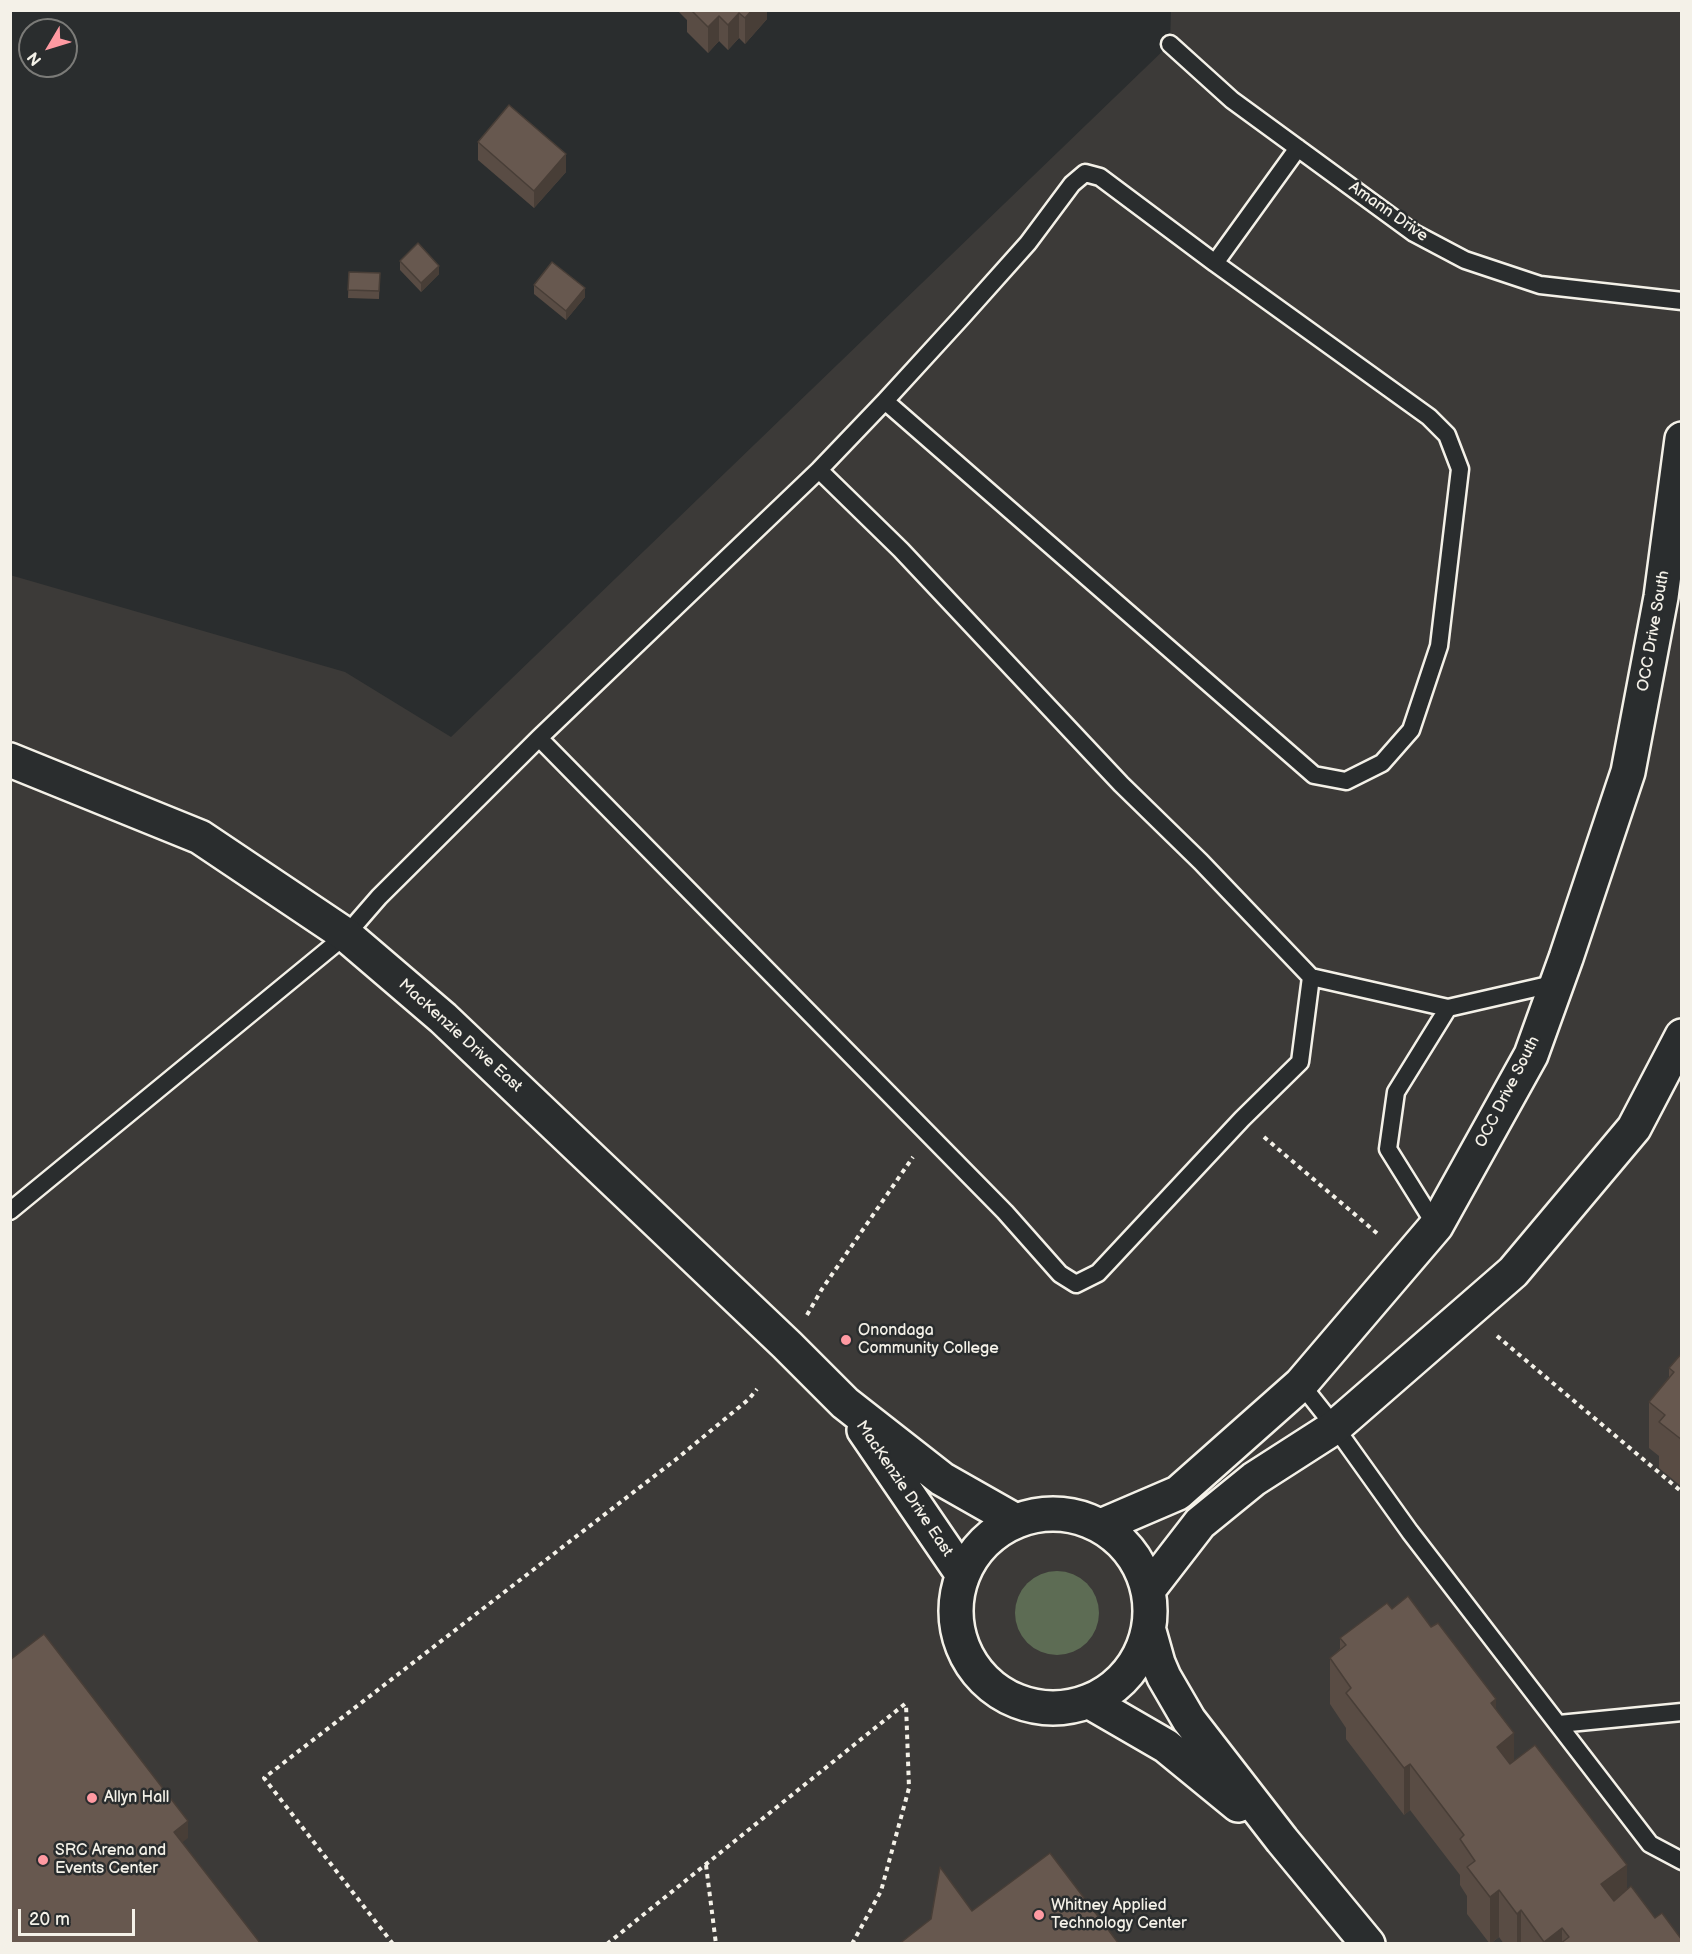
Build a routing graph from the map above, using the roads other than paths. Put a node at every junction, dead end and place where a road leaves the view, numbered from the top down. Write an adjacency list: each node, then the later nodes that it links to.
1 (1170, 44): 2 (lane, Amann Drive)
2 (1298, 148): 3 (lane); 4 (lane, Amann Drive)
3 (1215, 263): 5 (lane); 5 (lane)
4 (1682, 301)
5 (885, 401): 7 (lane)
6 (1682, 439): 12 (street, OCC Drive South)
7 (819, 470): 8 (lane); 11 (lane)
8 (539, 738): 10 (lane); 11 (lane)
9 (10, 760): 10 (street, MacKenzie Drive East)
10 (346, 935): 15 (lane); 18 (street, MacKenzie Drive East)
11 (1311, 977): 13 (lane)
12 (1557, 983): 13 (lane); 16 (street, OCC Drive South)
13 (1448, 1008): 16 (lane)
14 (1682, 1036): 19 (street)
15 (10, 1211)
16 (1436, 1226): 17 (street, OCC Drive South)
17 (1301, 1384): 19 (lane); 21 (street, OCC Drive South)
18 (845, 1403): 20 (street, MacKenzie Drive East); 22 (street, MacKenzie Drive East)
19 (1335, 1426): 23 (street); 27 (lane)
20 (1016, 1521): 21 (street); 22 (street)
21 (1101, 1526): 23 (street)
22 (963, 1575): 25 (street)
23 (1149, 1589): 24 (street)
24 (1149, 1631): 25 (street); 28 (street)
25 (1089, 1702): 28 (street)
26 (1682, 1712): 27 (lane)
27 (1559, 1724): 29 (lane)
28 (1282, 1840): 30 (street)
29 (1682, 1861)
30 (1368, 1944)

